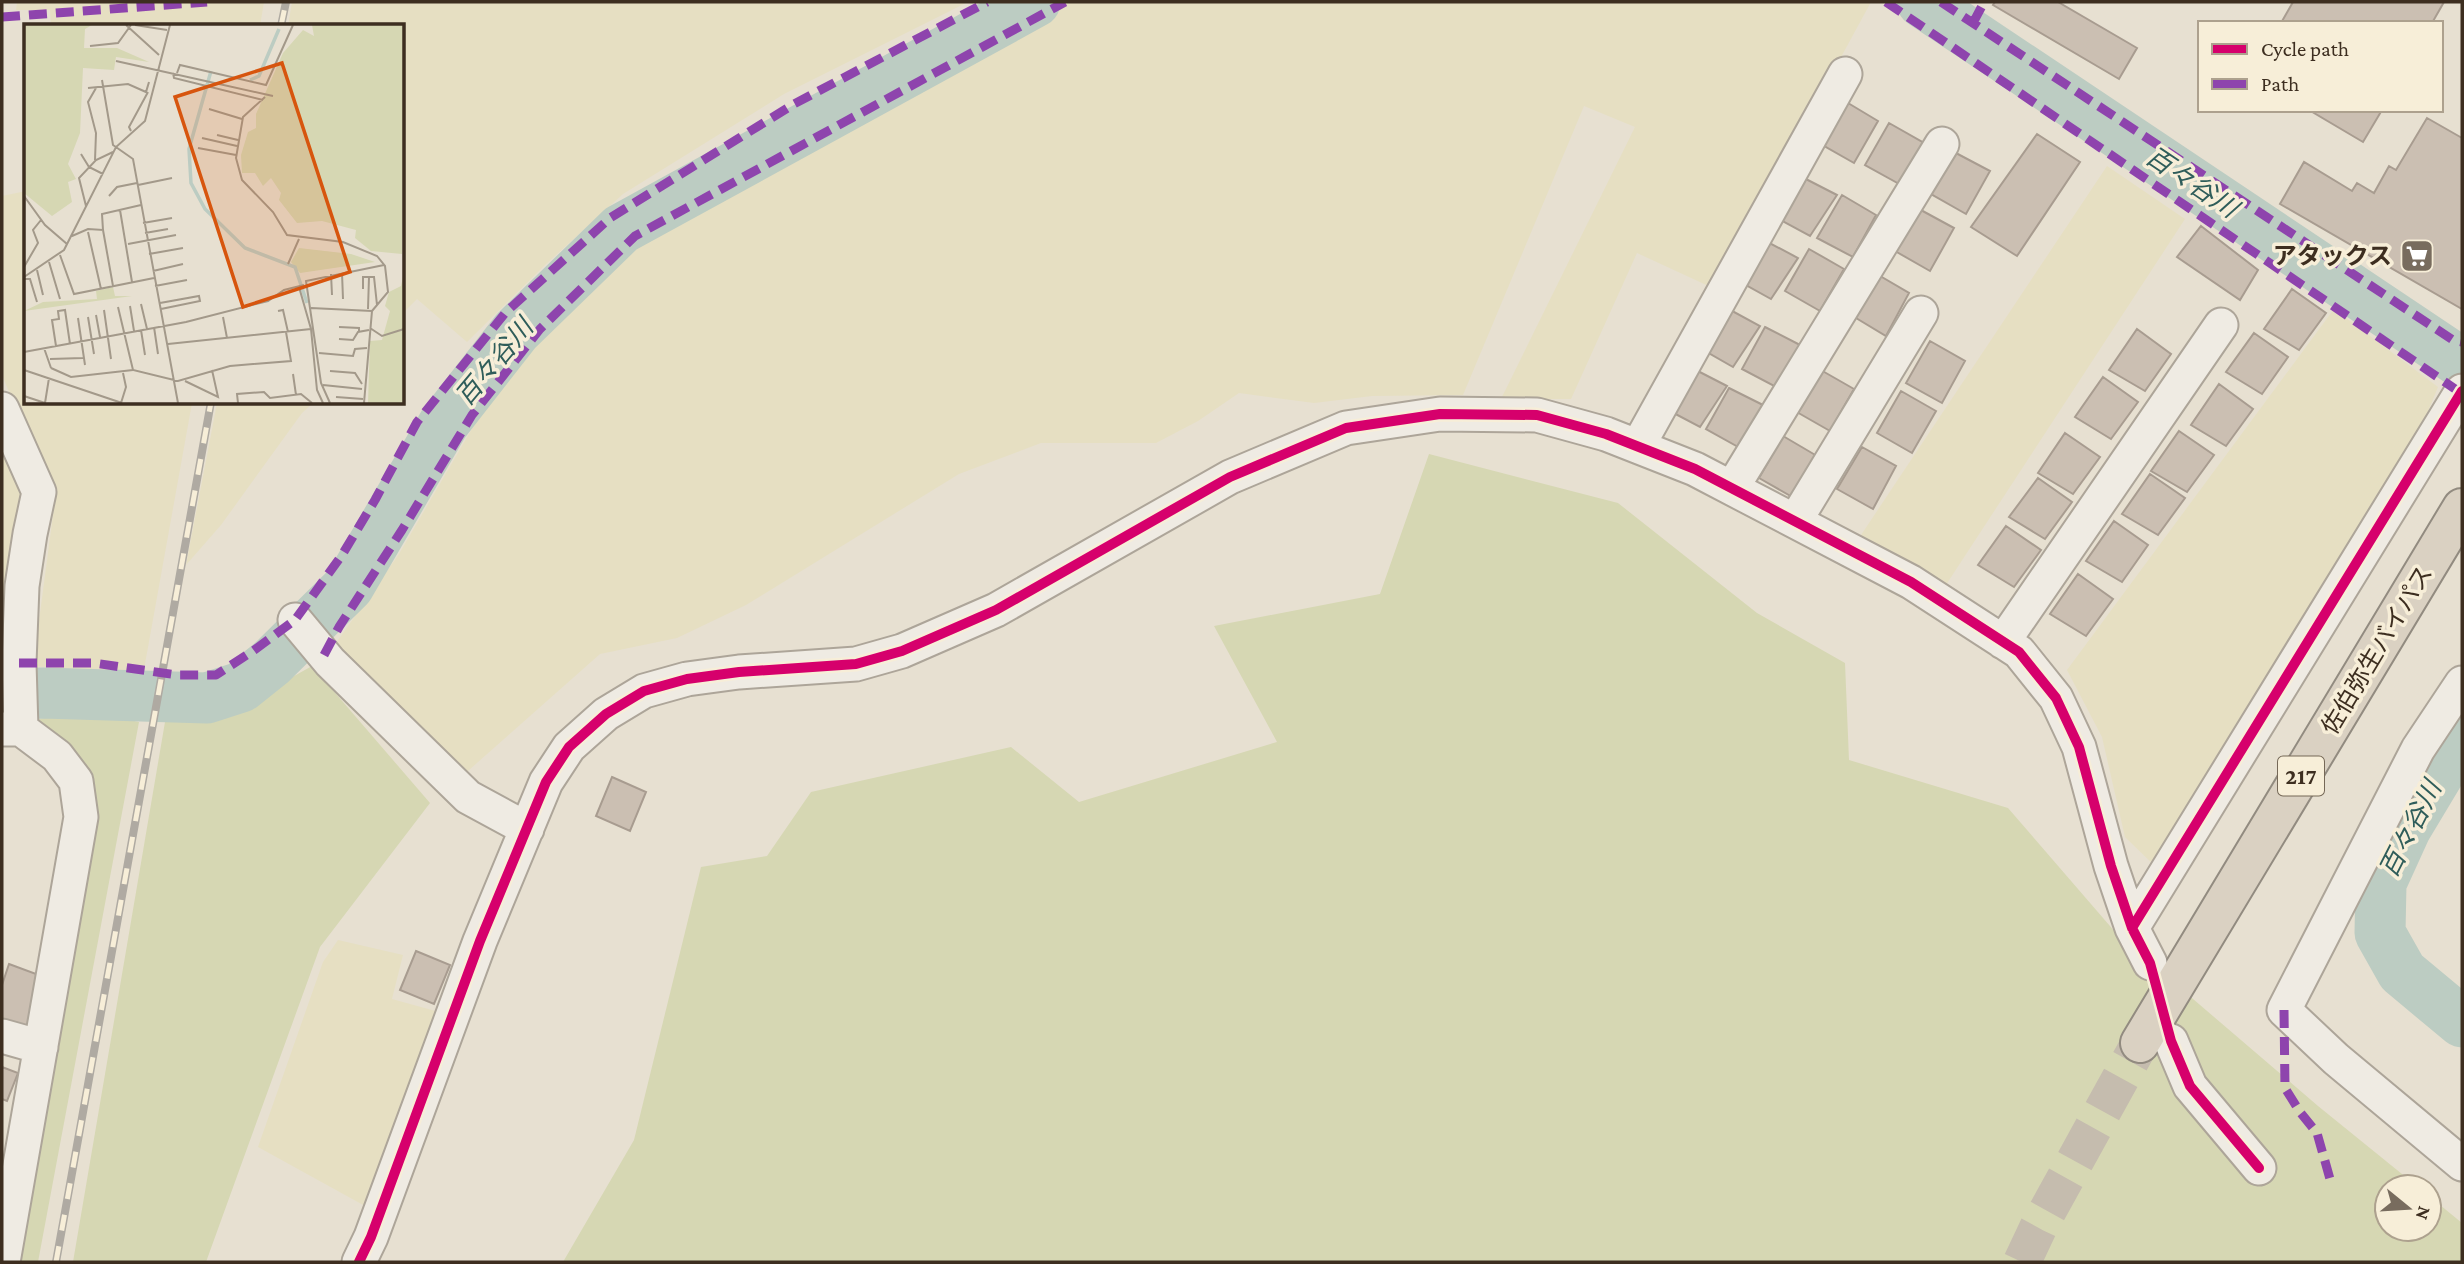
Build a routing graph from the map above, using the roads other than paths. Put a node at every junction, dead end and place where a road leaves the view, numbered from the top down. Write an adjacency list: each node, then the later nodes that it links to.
1 (1845, 74): 7 (street)
2 (1942, 144): 8 (street)
3 (1921, 313): 10 (street)
4 (2221, 325): 12 (street)
5 (2462, 391): 17 (street)
6 (2, 409): 13 (street)
7 (1638, 446): 8 (street); 16 (street)
8 (1732, 488): 10 (street)
9 (2462, 508): 20 (highway, 佐伯弥生バイパス / 217)
10 (1795, 521): 12 (street)
11 (295, 620): 16 (street)
12 (2003, 642): 17 (street)
13 (11, 664): 15 (street)
14 (2462, 682): 22 (street)
15 (11, 729): 21 (street)
16 (527, 829): 26 (street)
17 (2132, 928): 18 (street)
18 (2150, 962)
19 (2, 1036): 21 (street)
20 (2155, 1042): 23 (street)
21 (41, 1047): 24 (street)
22 (2462, 1164)
23 (2259, 1168)
24 (10, 1173): 25 (street)
25 (3, 1262)
26 (359, 1262)

